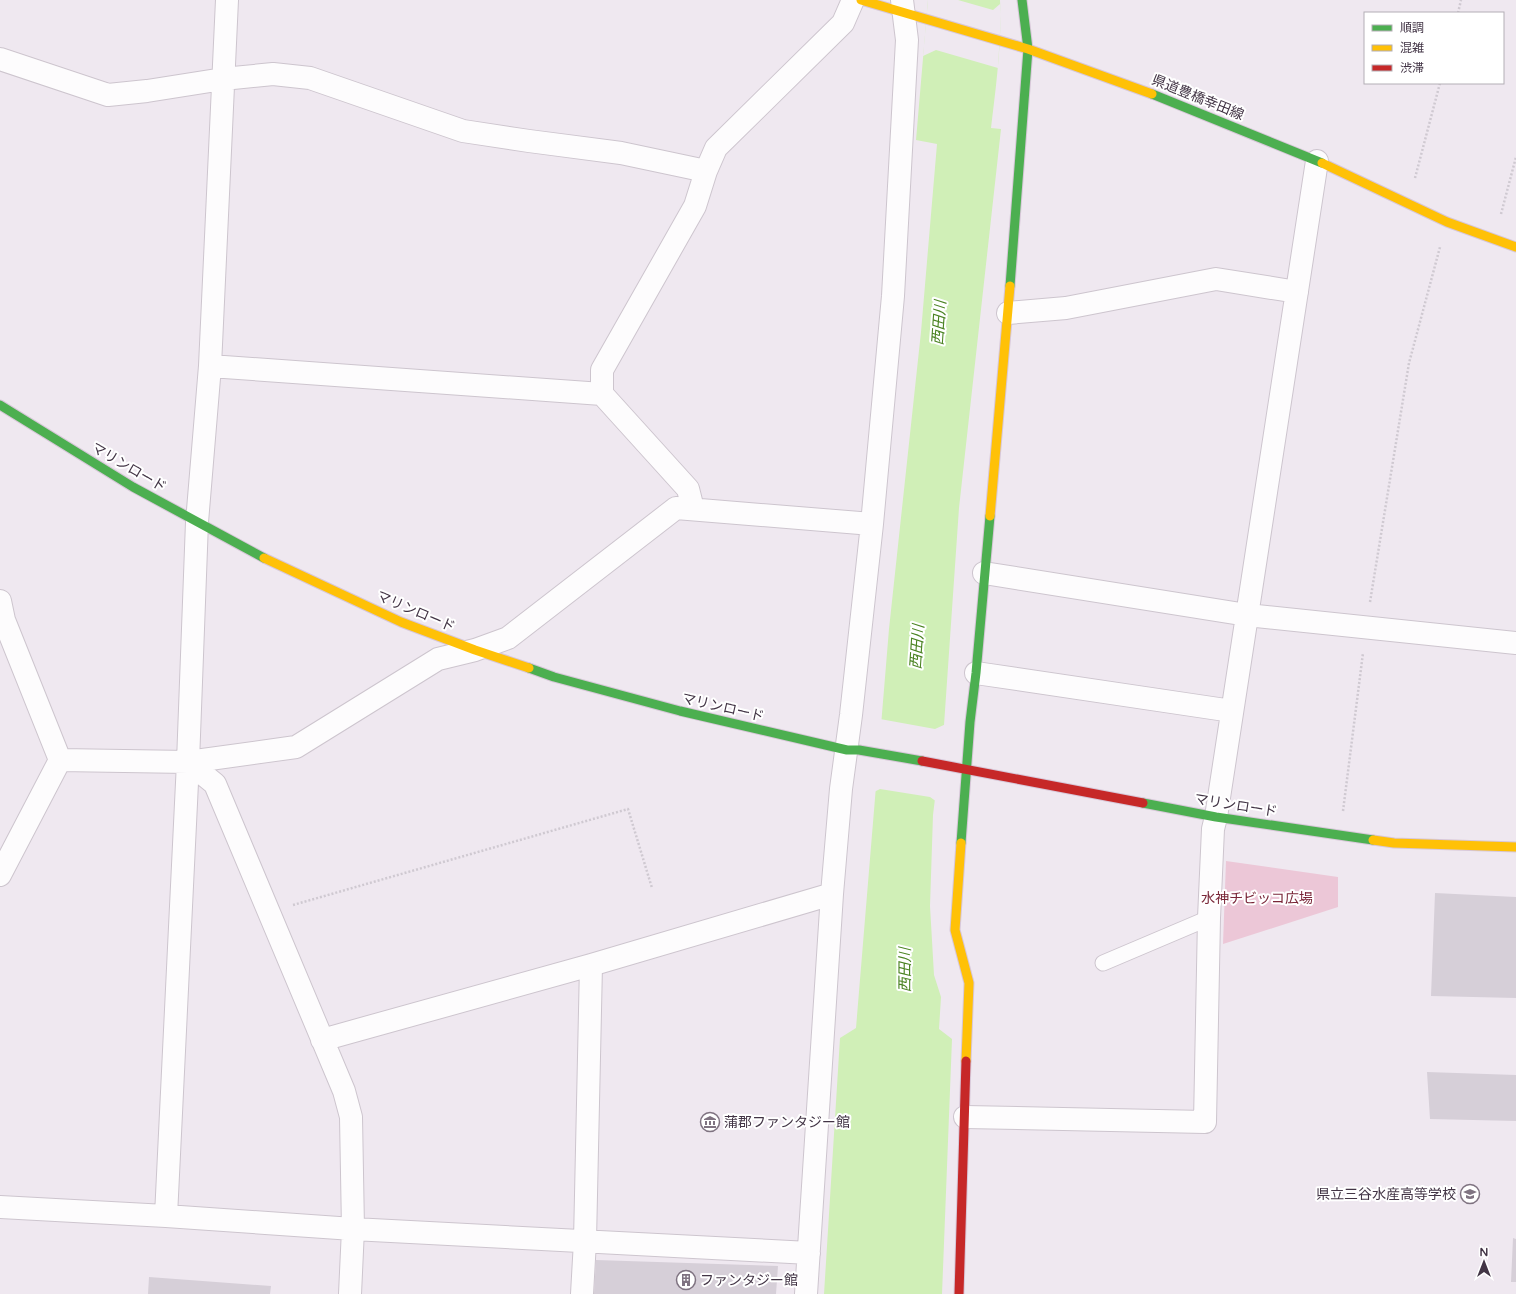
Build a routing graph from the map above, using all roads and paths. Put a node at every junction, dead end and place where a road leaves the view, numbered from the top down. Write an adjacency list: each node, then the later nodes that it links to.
1 (227, 0): 10 (street)
2 (853, 0): 14 (street)
3 (861, 0): 6 (street, 県道豊橋幸田線)
4 (1022, 0): 8 (street)
5 (1461, 0): 7 (path)
6 (909, 10): 8 (street, 県道豊橋幸田線); 26 (street)
7 (1458, 12)
8 (1028, 49): 13 (street, 県道豊橋幸田線); 20 (street)
9 (0, 59): 10 (street)
10 (223, 79): 14 (street); 21 (street)
11 (1440, 84): 15 (path)
12 (1516, 157): 17 (path)
13 (1317, 161): 15 (street, 県道豊橋幸田線); 19 (street)
14 (706, 171): 22 (street)
15 (1408, 203): 16 (street, 県道豊橋幸田線)
16 (1447, 222): 17 (street, 県道豊橋幸田線); 30 (path)
17 (1494, 240): 18 (street, 県道豊橋幸田線)
18 (1516, 247)
19 (1297, 292): 20 (street); 29 (street)
20 (1008, 313): 27 (street)
21 (210, 366): 22 (street); 25 (street)
22 (602, 394): 24 (street)
23 (0, 405): 25 (street, マリンロード)
24 (694, 509): 26 (street); 32 (street)
25 (198, 522): 32 (street, マリンロード); 37 (street)
26 (872, 524): 35 (street)
27 (984, 573): 29 (street); 33 (street)
28 (0, 601): 36 (street)
29 (1247, 615): 30 (street); 34 (street)
30 (1366, 627): 31 (street); 40 (path)
31 (1516, 643)
32 (474, 650): 35 (street, マリンロード); 37 (street)
33 (976, 673): 34 (street); 38 (street)
34 (1232, 711): 39 (street)
35 (853, 750): 38 (street, マリンロード); 44 (street)
36 (60, 760): 37 (street); 42 (street)
37 (188, 762): 45 (street); 52 (street)
38 (967, 769): 39 (street, マリンロード); 50 (street)
39 (1216, 818): 40 (street, マリンロード); 46 (street)
40 (1340, 835): 41 (street, マリンロード)
41 (1516, 847)
42 (0, 875)
43 (652, 888): 45 (path)
44 (832, 894): 48 (street); 55 (street)
45 (270, 912): 49 (street)
46 (1209, 918): 47 (lane); 50 (street)
47 (1103, 962)
48 (591, 965): 49 (street); 54 (street)
49 (322, 1040): 53 (street)
50 (965, 1118): 59 (street)
51 (0, 1207): 52 (street)
52 (166, 1216): 53 (street)
53 (353, 1229): 54 (street); 56 (street)
54 (585, 1241): 55 (street); 57 (street)
55 (809, 1253): 58 (street)
56 (350, 1294)
57 (582, 1294)
58 (806, 1294)
59 (959, 1294)

